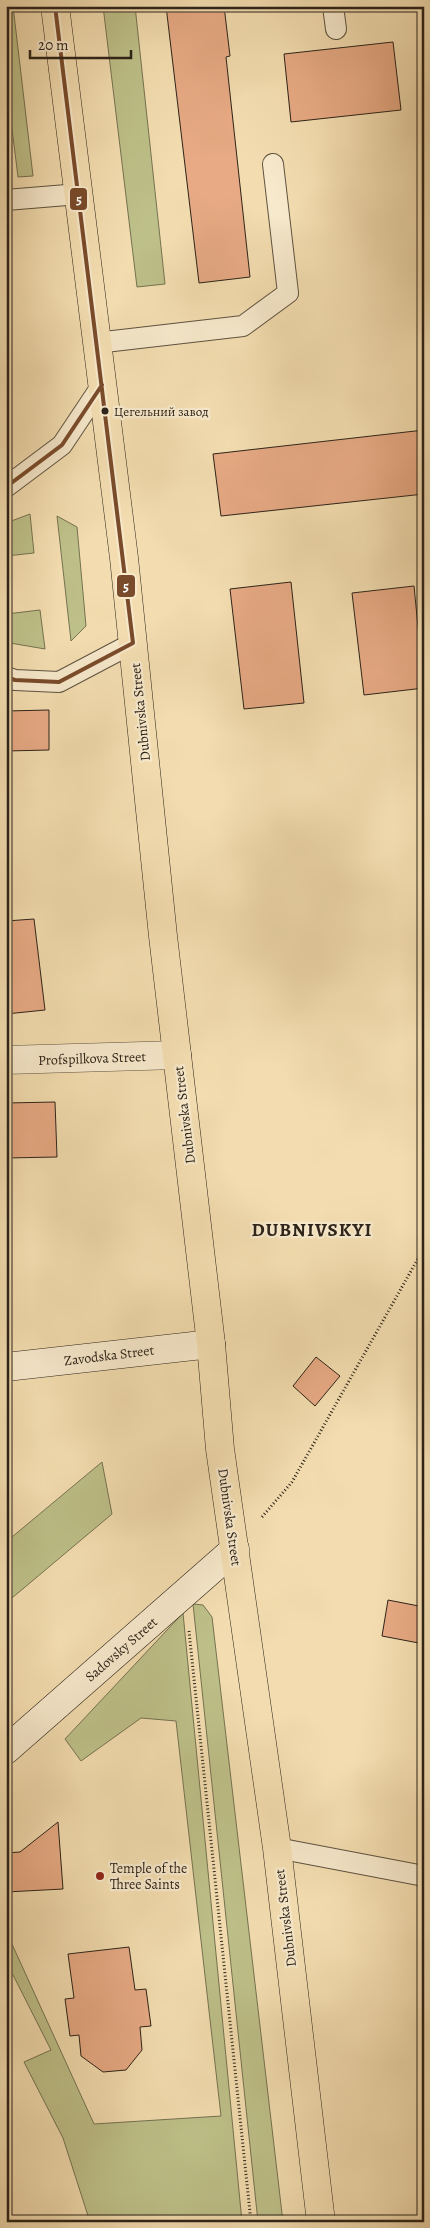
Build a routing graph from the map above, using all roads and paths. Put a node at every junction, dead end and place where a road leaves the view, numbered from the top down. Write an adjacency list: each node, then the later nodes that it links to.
1 (55, 6): 5 (main road, Dubnivska Street)
2 (333, 6): 3 (lane)
3 (336, 29)
4 (273, 164): 7 (lane)
5 (78, 194): 6 (lane); 7 (main road, Dubnivska Street)
6 (6, 200)
7 (96, 342): 8 (main road, Dubnivska Street)
8 (102, 385): 9 (lane); 10 (main road, Dubnivska Street)
9 (6, 487)
10 (132, 643): 11 (lane); 12 (main road, Dubnivska Street)
11 (6, 677)
12 (177, 1055): 13 (street, Profspilkova Street); 15 (main road, Dubnivska Street)
13 (6, 1060)
14 (424, 1248): 17 (path)
15 (211, 1344): 16 (street, Zavodska Street); 17 (main road, Dubnivska Street)
16 (6, 1367)
17 (235, 1548): 18 (street, Sadovsky Street); 20 (main road, Dubnivska Street)
18 (185, 1593): 19 (street, Sadovsky Street); 22 (path)
19 (6, 1750)
20 (277, 1848): 21 (lane); 23 (main road, Dubnivska Street)
21 (424, 1876)
22 (251, 2222)
23 (321, 2222)

